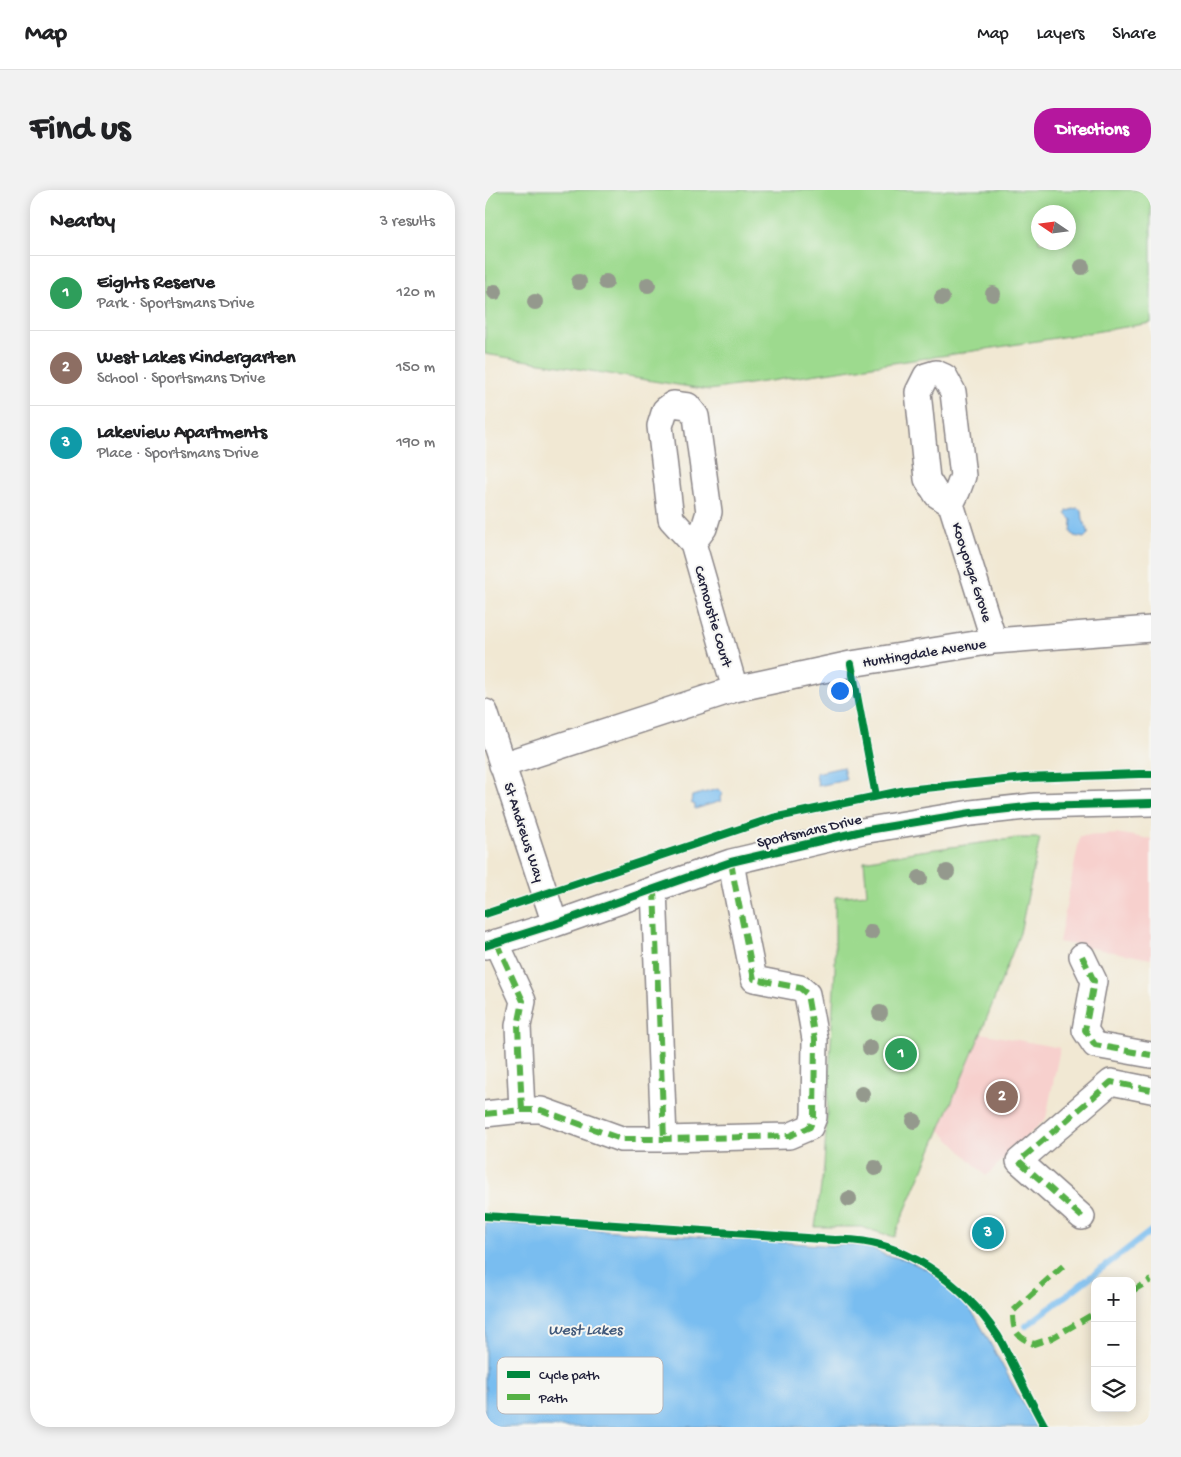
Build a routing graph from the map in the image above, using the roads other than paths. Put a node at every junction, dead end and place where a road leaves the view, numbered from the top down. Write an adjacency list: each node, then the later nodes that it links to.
1 (951, 504): 4 (street, Kooyonga Grove)
2 (693, 543): 5 (street, Carnoustie Court)
3 (1151, 629): 4 (street, Huntingdale Avenue)
4 (994, 641): 5 (street, Huntingdale Avenue)
5 (735, 689): 7 (street, Huntingdale Avenue)
6 (485, 712): 7 (street, St Andrews Way)
7 (502, 765): 11 (street, St Andrews Way)
8 (1151, 803): 9 (street, Sportsmans Drive)
9 (731, 862): 10 (street, Sportsmans Drive); 18 (street)
10 (654, 889): 11 (street, Sportsmans Drive); 18 (street)
11 (555, 924): 12 (street, Sportsmans Drive)
12 (491, 944): 16 (street)
13 (1082, 956): 14 (street)
14 (1151, 1056)
15 (1151, 1090): 19 (street)
16 (522, 1110): 17 (street); 18 (street)
17 (485, 1114)
18 (664, 1139)
19 (1081, 1217)

